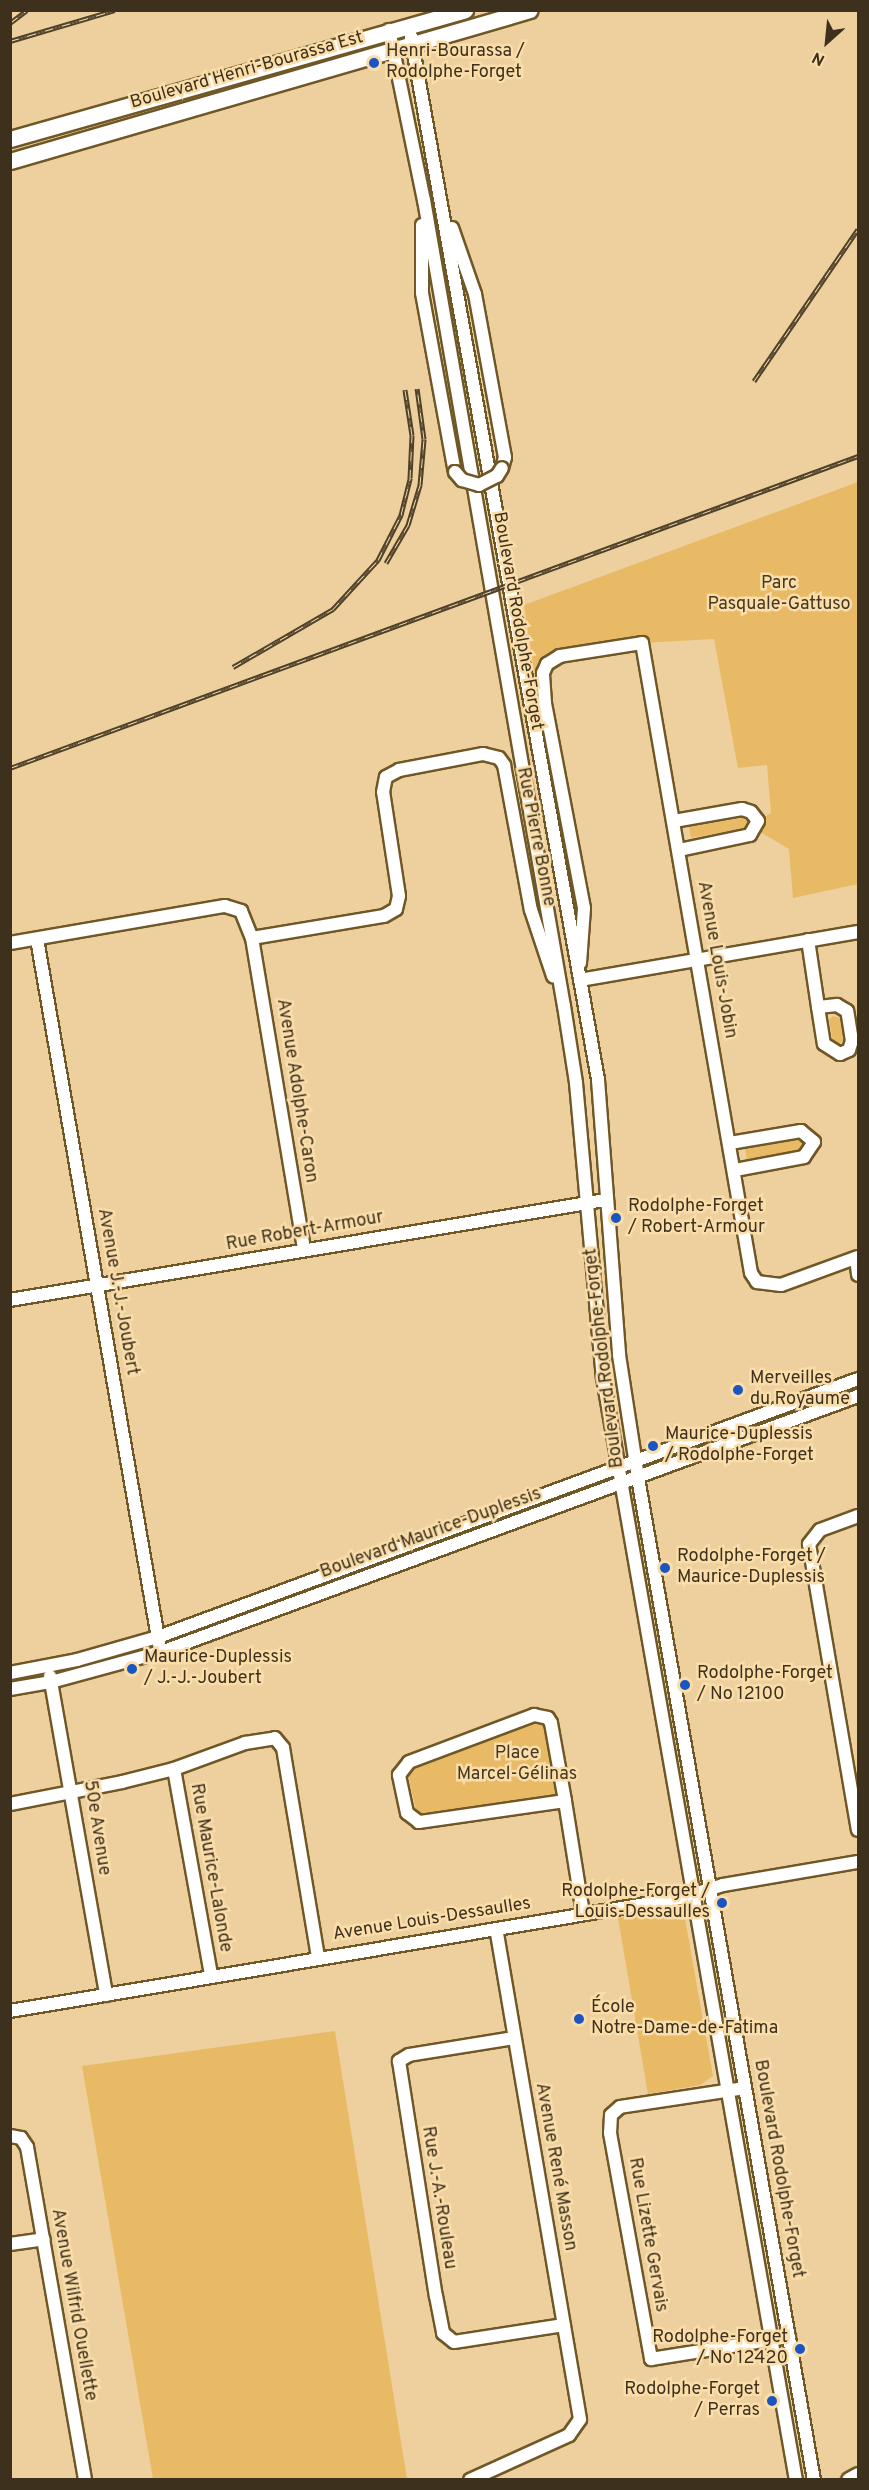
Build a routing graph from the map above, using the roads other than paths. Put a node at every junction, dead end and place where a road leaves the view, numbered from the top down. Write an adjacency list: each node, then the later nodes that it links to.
1 (465, 10): 3 (main road, Boulevard Henri-Bourassa Est)
2 (530, 10): 5 (main road, Boulevard Henri-Bourassa Est)
3 (409, 26): 4 (main road, Boulevard Henri-Bourassa Est); 5 (street, Boulevard Rodolphe-Forget)
4 (389, 30): 6 (street, Boulevard Rodolphe-Forget); 7 (main road, Boulevard Henri-Bourassa Est)
5 (413, 44): 6 (main road, Boulevard Henri-Bourassa Est); 10 (street, Boulevard Rodolphe-Forget)
6 (393, 50): 8 (main road, Boulevard Henri-Bourassa Est); 9 (street, Boulevard Rodolphe-Forget)
7 (10, 140)
8 (10, 161)
9 (424, 200): 10 (street, Boulevard Rodolphe-Forget, bridge); 21 (street, Boulevard Rodolphe-Forget)
10 (447, 219): 20 (street, Boulevard Rodolphe-Forget)
11 (642, 643): 12 (street, Avenue Louis-Jobin); 20 (street, Boulevard Rodolphe-Forget)
12 (674, 821): 13 (street, Avenue Louis-Jobin); 13 (street)
13 (679, 850): 19 (street, Avenue Louis-Jobin)
14 (858, 932): 17 (street)
15 (252, 938): 16 (street); 21 (street, Rue Pierre Bonne); 29 (street, Avenue Adolphe-Caron)
16 (37, 939): 18 (street); 32 (street, Avenue J.-J.-Joubert)
17 (808, 940): 19 (street); 22 (street)
18 (10, 943)
19 (698, 961): 20 (street); 25 (street, Avenue Louis-Jobin)
20 (580, 976): 23 (street, Boulevard Rodolphe-Forget)
21 (564, 1006): 24 (street, Boulevard Rodolphe-Forget)
22 (818, 1007)
23 (598, 1080): 24 (street); 27 (street, Boulevard Rodolphe-Forget)
24 (576, 1083): 28 (street, Boulevard Rodolphe-Forget)
25 (730, 1143): 26 (street, Avenue Louis-Jobin); 26 (street)
26 (735, 1170): 30 (street, Avenue Louis-Jobin)
27 (605, 1200): 28 (street, Rue Robert-Armour); 36 (street, Boulevard Rodolphe-Forget)
28 (586, 1202): 29 (street, Rue Robert-Armour); 37 (street, Boulevard Rodolphe-Forget)
29 (304, 1250): 32 (street, Rue Robert-Armour)
30 (857, 1258): 31 (street)
31 (858, 1275)
32 (98, 1285): 33 (street, Rue Robert-Armour); 41 (street, Avenue J.-J.-Joubert)
33 (10, 1300)
34 (858, 1379): 36 (street, Boulevard Maurice-Duplessis)
35 (858, 1396): 38 (street, Boulevard Maurice-Duplessis)
36 (636, 1461): 37 (street, Boulevard Maurice-Duplessis); 38 (street, Boulevard Rodolphe-Forget)
37 (620, 1467): 39 (street, Boulevard Rodolphe-Forget); 41 (street, Boulevard Maurice-Duplessis)
38 (638, 1478): 39 (street, Boulevard Maurice-Duplessis); 53 (street, Boulevard Rodolphe-Forget)
39 (621, 1485): 42 (street, Boulevard Maurice-Duplessis); 54 (street, Boulevard Rodolphe-Forget)
40 (858, 1516): 51 (street)
41 (158, 1637): 42 (street, Avenue J.-J.-Joubert); 43 (street, Boulevard Maurice-Duplessis)
42 (161, 1652): 45 (street, Boulevard Maurice-Duplessis)
43 (49, 1666): 44 (street, Boulevard Maurice-Duplessis); 45 (street, 50e Avenue)
44 (10, 1673)
45 (51, 1682): 46 (street, Boulevard Maurice-Duplessis); 48 (street, 50e Avenue)
46 (10, 1689)
47 (174, 1769): 48 (street); 57 (street); 58 (street, Rue Maurice-Lalonde)
48 (72, 1794): 50 (street); 59 (street, 50e Avenue)
49 (565, 1801): 49 (street); 55 (street)
50 (10, 1804)
51 (858, 1830)
52 (858, 1862): 53 (street, Avenue Louis-Dessaulles)
53 (710, 1889): 54 (street, Avenue Louis-Dessaulles); 62 (street, Boulevard Rodolphe-Forget)
54 (693, 1894): 55 (street, Avenue Louis-Dessaulles); 63 (street, Boulevard Rodolphe-Forget)
55 (583, 1914): 56 (street, Avenue Louis-Dessaulles)
56 (496, 1929): 57 (street, Avenue Louis-Dessaulles); 61 (street, Avenue René Masson)
57 (318, 1957): 58 (street, Avenue Louis-Dessaulles)
58 (211, 1974): 59 (street, Avenue Louis-Dessaulles)
59 (105, 1995): 60 (street, Avenue Louis-Dessaulles)
60 (10, 2011)
61 (514, 2038): 67 (street, Avenue René Masson); 67 (street, Rue J.-A.-Rouleau)
62 (745, 2088): 63 (street, Rue Lizette Gervais); 68 (street, Boulevard Rodolphe-Forget)
63 (728, 2091): 69 (street, Boulevard Rodolphe-Forget); 69 (street, Rue Lizette Gervais)
64 (16, 2137): 65 (street, Avenue Wilfrid Ouellette)
65 (44, 2239): 66 (street); 72 (street, Avenue Wilfrid Ouellette)
66 (10, 2244)
67 (564, 2325): 71 (street, Avenue René Masson)
68 (789, 2337): 69 (street, Rue Lizette Gervais); 74 (street, Boulevard Rodolphe-Forget)
69 (771, 2340): 73 (street, Boulevard Rodolphe-Forget)
70 (858, 2475): 75 (main road)
71 (472, 2479)
72 (85, 2480)
73 (795, 2480)
74 (814, 2480)
75 (849, 2480)

